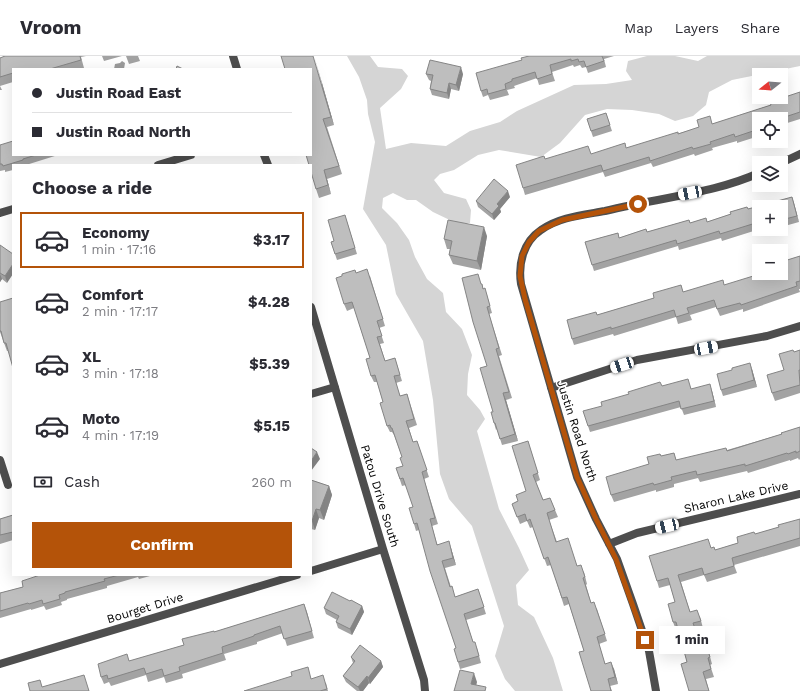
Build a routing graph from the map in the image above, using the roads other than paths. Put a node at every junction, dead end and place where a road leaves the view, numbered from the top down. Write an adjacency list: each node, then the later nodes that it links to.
1 (233, 56): 2 (street)
2 (237, 68)
3 (800, 154): 5 (street)
4 (188, 156): 6 (street)
5 (788, 160)
6 (161, 164)
7 (752, 176): 13 (street, Justin Road North)
8 (12, 209): 9 (street)
9 (0, 213)
10 (312, 311): 12 (street, Patou Drive South)
11 (800, 326): 13 (street)
12 (335, 386): 14 (street); 19 (street, Patou Drive South)
13 (551, 388): 18 (street, Justin Road North)
14 (312, 394)
15 (0, 460): 16 (street)
16 (7, 485)
17 (800, 494): 18 (street, Sharon Lake Drive)
18 (608, 544): 24 (street, Justin Road North)
19 (383, 549): 20 (street); 23 (street, Patou Drive South)
20 (312, 571)
21 (294, 576): 22 (street, Bourget Drive)
22 (0, 664)
23 (425, 691)
24 (656, 691)

